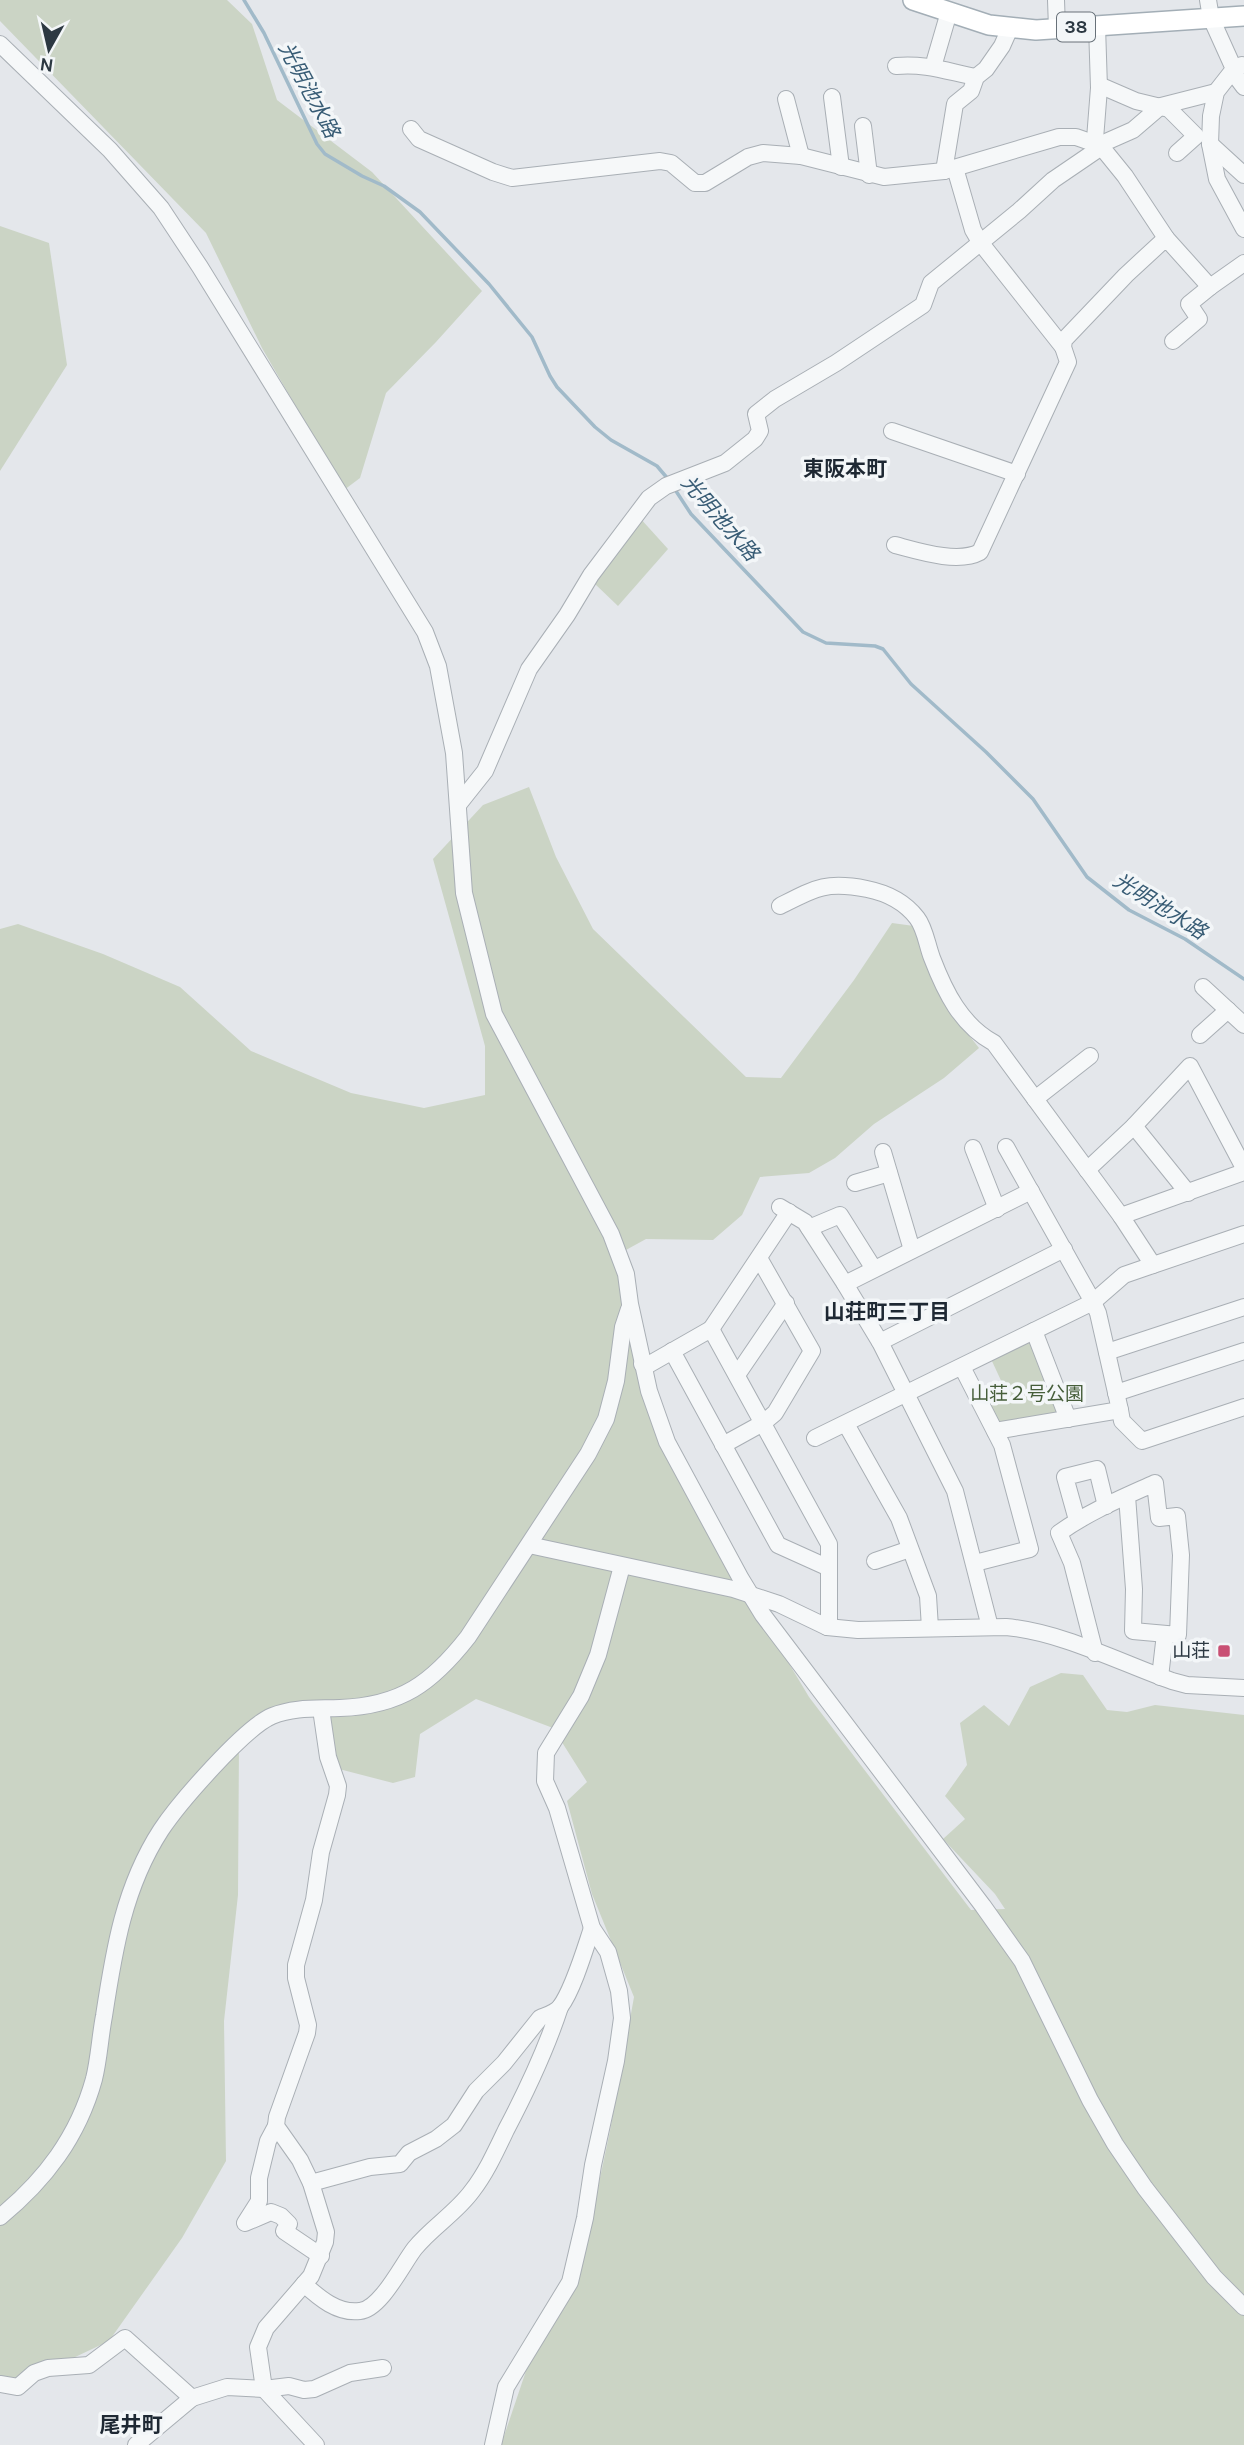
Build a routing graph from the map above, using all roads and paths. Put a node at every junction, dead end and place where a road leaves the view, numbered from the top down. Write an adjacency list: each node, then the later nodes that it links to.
1 (912, 0): 3 (main road, 38)
2 (1056, 0): 8 (street)
3 (947, 7): 7 (main road, 38); 12 (street)
4 (1210, 9): 5 (main road, 38); 6 (main road, 38); 11 (street)
5 (1244, 16)
6 (1097, 26): 8 (main road, 38); 14 (street)
7 (1010, 27): 8 (main road, 38); 13 (street)
8 (1057, 29)
9 (0, 44): 40 (street)
10 (896, 66): 12 (street)
11 (1239, 66): 15 (street); 16 (street)
12 (924, 68): 13 (street)
13 (976, 77): 27 (street)
14 (1099, 86): 19 (street); 23 (street)
15 (1244, 87)
16 (1216, 92): 19 (street); 22 (street)
17 (832, 97): 26 (street)
18 (786, 99): 25 (street)
19 (1161, 106): 23 (street); 24 (street)
20 (863, 126): 28 (street)
21 (411, 129): 25 (street)
22 (1210, 144): 29 (street); 30 (street)
23 (1099, 145): 27 (street); 31 (street); 32 (street)
24 (1177, 153)
25 (801, 156): 26 (street)
26 (841, 167): 28 (street)
27 (949, 170): 28 (street); 32 (street)
28 (869, 175)
29 (1244, 175)
30 (1244, 229)
31 (1166, 238): 34 (street); 36 (street)
32 (980, 242): 36 (street); 40 (street)
33 (1244, 262): 34 (street)
34 (1210, 287): 35 (street)
35 (1173, 341)
36 (1063, 347): 38 (street)
37 (892, 431): 38 (street)
38 (1017, 474): 39 (street)
39 (895, 545)
40 (458, 805): 70 (street)
41 (780, 906): 47 (street)
42 (1203, 987): 43 (street)
43 (1228, 1010): 44 (street); 45 (street)
44 (1244, 1025)
45 (1201, 1035)
46 (1090, 1056): 47 (street)
47 (1035, 1098): 52 (street)
48 (1134, 1126): 52 (street); 53 (street); 57 (street)
49 (1006, 1147): 56 (street)
50 (973, 1148): 58 (street)
51 (883, 1152): 54 (street)
52 (1087, 1170): 59 (street)
53 (1244, 1170): 57 (street)
54 (889, 1173): 55 (street); 63 (street)
55 (855, 1183)
56 (1031, 1192): 58 (street); 62 (street)
57 (1188, 1193): 59 (street)
58 (998, 1209): 63 (street)
59 (1121, 1216): 65 (street)
60 (808, 1228): 64 (street); 66 (street); 67 (street)
61 (1244, 1234): 65 (street)
62 (1064, 1249): 68 (street); 74 (street)
63 (912, 1250): 66 (street)
64 (759, 1258): 69 (street); 72 (street)
65 (1153, 1265): 68 (street)
66 (874, 1269): 67 (street)
67 (845, 1284): 74 (street)
68 (1093, 1302): 73 (street); 77 (street)
69 (786, 1303): 80 (street); 86 (street)
70 (630, 1304): 78 (street); 94 (street)
71 (1244, 1307): 77 (street)
72 (711, 1329): 76 (street); 80 (street)
73 (1034, 1331): 79 (street); 85 (street)
74 (880, 1342): 82 (street)
75 (1244, 1350): 81 (street)
76 (672, 1351): 78 (street); 90 (street)
77 (1107, 1352): 81 (street)
78 (642, 1364): 100 (street)
79 (962, 1367): 82 (street); 88 (street)
80 (737, 1375): 86 (street)
81 (1116, 1393): 84 (street)
82 (906, 1395): 87 (street); 97 (street)
83 (1244, 1407): 84 (street)
84 (1120, 1410): 85 (street)
85 (1068, 1419): 88 (street)
86 (763, 1423): 90 (street); 99 (street)
87 (846, 1424): 89 (street); 95 (street)
88 (995, 1431): 97 (street)
89 (815, 1438)
90 (723, 1445): 99 (street)
91 (1127, 1496): 92 (street); 104 (street); 104 (street)
92 (1106, 1506): 93 (street); 93 (street)
93 (1077, 1520): 105 (street)
94 (529, 1545): 98 (street); 108 (street)
95 (910, 1549): 96 (street); 103 (street)
96 (875, 1561)
97 (975, 1563): 102 (street)
98 (622, 1566): 100 (street); 109 (street)
99 (829, 1568): 101 (street)
100 (750, 1594): 101 (street); 116 (street)
101 (827, 1627): 103 (street)
102 (990, 1627): 103 (street); 105 (street)
103 (930, 1628)
104 (1165, 1633): 106 (street)
105 (1095, 1653): 106 (street)
106 (1160, 1677): 107 (street)
107 (1244, 1688)
108 (321, 1709): 111 (street); 113 (street)
109 (592, 1928): 110 (street); 123 (street)
110 (559, 2007): 112 (street); 115 (street)
111 (276, 2126): 112 (street); 114 (street)
112 (311, 2183): 114 (street)
113 (0, 2217)
114 (321, 2256): 115 (street)
115 (304, 2284): 119 (street)
116 (1244, 2307)
117 (383, 2368): 119 (street)
118 (0, 2384): 120 (street)
119 (264, 2389): 120 (street); 122 (street)
120 (192, 2398): 121 (street)
121 (136, 2445)
122 (316, 2445)
123 (493, 2445)

